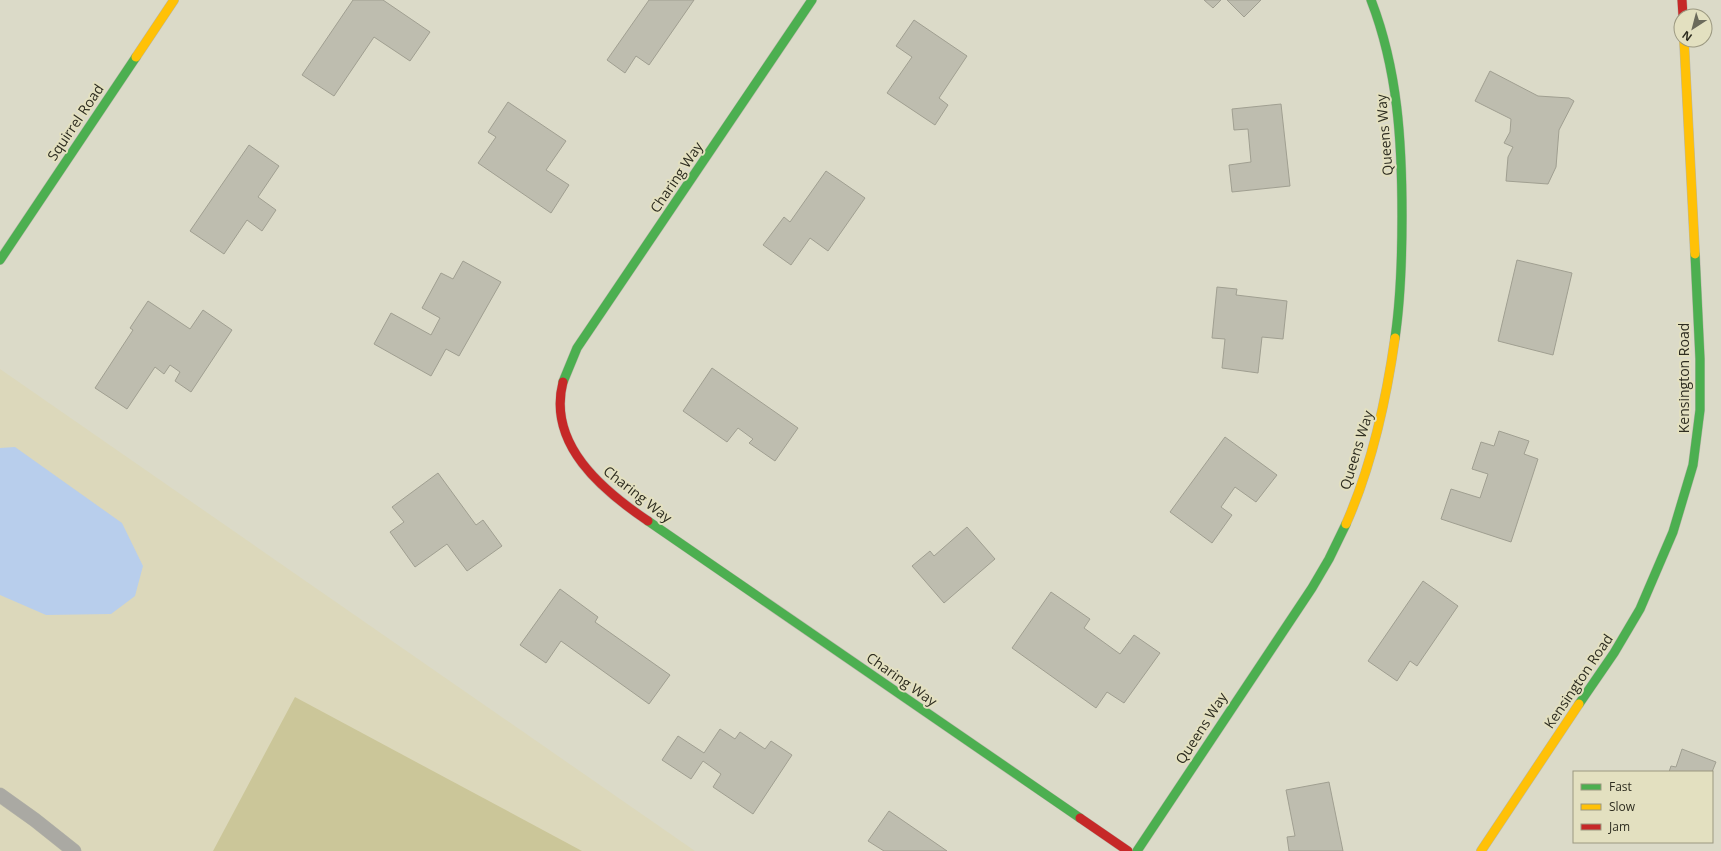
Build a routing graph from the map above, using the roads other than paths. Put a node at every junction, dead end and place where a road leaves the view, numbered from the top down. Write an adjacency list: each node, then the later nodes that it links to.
1 (174, 0): 5 (street, Squirrel Road)
2 (812, 0): 8 (street, Charing Way)
3 (1371, 0): 9 (street, Queens Way)
4 (1684, 48): 10 (street, Kensington Road)
5 (0, 260)
6 (0, 796): 7 (lane)
7 (74, 851)
8 (1128, 851)
9 (1137, 851)
10 (1481, 851)

